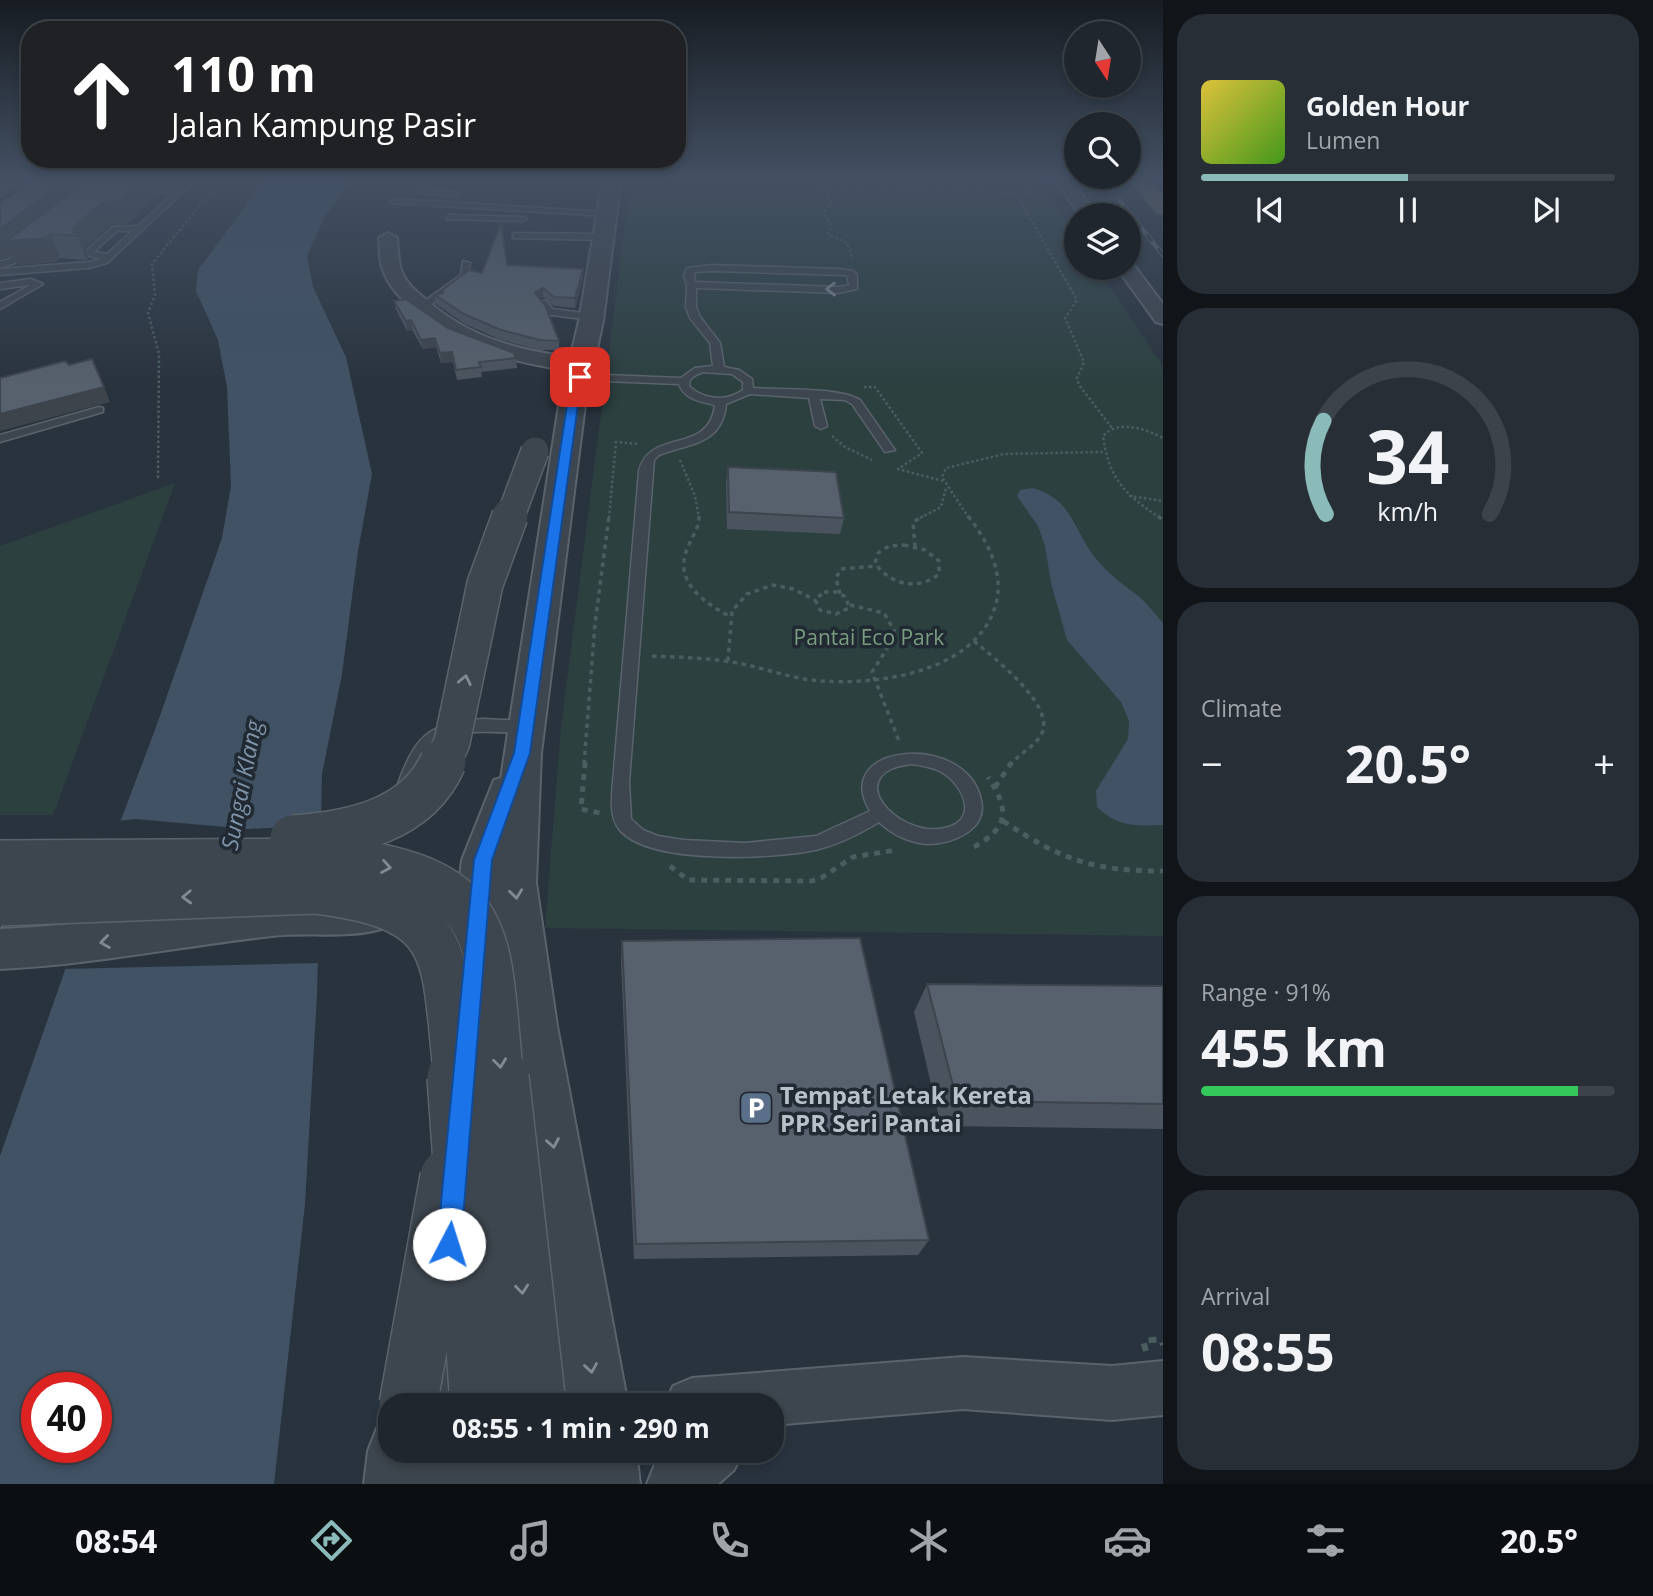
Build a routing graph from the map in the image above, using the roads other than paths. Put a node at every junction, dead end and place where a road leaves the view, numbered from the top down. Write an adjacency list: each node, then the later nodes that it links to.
1 (29, 247): 8 (lane)
2 (95, 247): 6 (lane)
3 (118, 247): 6 (lane)
4 (388, 247): 15 (street)
5 (597, 247): 16 (street)
6 (109, 256): 9 (lane)
7 (466, 263): 15 (lane)
8 (0, 265)
9 (0, 272)
10 (1135, 280): 17 (street)
11 (692, 285): 11 (lane, one-way to 11); 18 (lane)
12 (0, 286): 14 (lane)
13 (543, 303): 16 (lane)
14 (0, 306)
15 (422, 307): 20 (street)
16 (591, 317): 20 (street)
17 (1163, 318)
18 (719, 369): 19 (lane); 21 (lane)
19 (683, 382): 20 (lane); 23 (lane)
20 (578, 383): 28 (street); 32 (street, one-way to 20, bridge)
21 (748, 391): 22 (lane); 23 (lane)
22 (813, 393): 25 (lane); 27 (lane)
23 (721, 401): 30 (lane)
24 (99, 410): 26 (lane)
25 (821, 426)
26 (0, 439)
27 (889, 450)
28 (524, 740): 29 (lane); 39 (street); 46 (street, one-way to 46)
29 (404, 789)
30 (879, 814): 30 (lane)
31 (0, 839): 32 (street)
32 (246, 840): 33 (street)
33 (292, 862): 34 (street, bridge); 44 (street, one-way to 44, bridge)
34 (0, 863)
35 (0, 903): 36 (street, one-way to 35, bridge)
36 (416, 919): 37 (street, one-way to 37, bridge); 38 (street, bridge)
37 (0, 949)
38 (462, 1109): 41 (street, bridge); 43 (street, bridge)
39 (447, 1270): 42 (street); 45 (street)
40 (1163, 1388): 47 (street)
41 (410, 1393)
42 (448, 1393)
43 (478, 1393)
44 (535, 1393)
45 (541, 1393)
46 (595, 1393)
47 (784, 1401)
48 (399, 1463): 55 (street)
49 (449, 1463): 56 (street)
50 (485, 1463): 57 (street)
51 (511, 1463): 58 (street)
52 (544, 1463): 59 (street)
53 (605, 1463): 60 (street)
54 (700, 1463): 61 (street)
55 (396, 1484)
56 (449, 1484)
57 (487, 1484)
58 (494, 1484)
59 (547, 1484)
60 (608, 1484)
61 (675, 1484)

